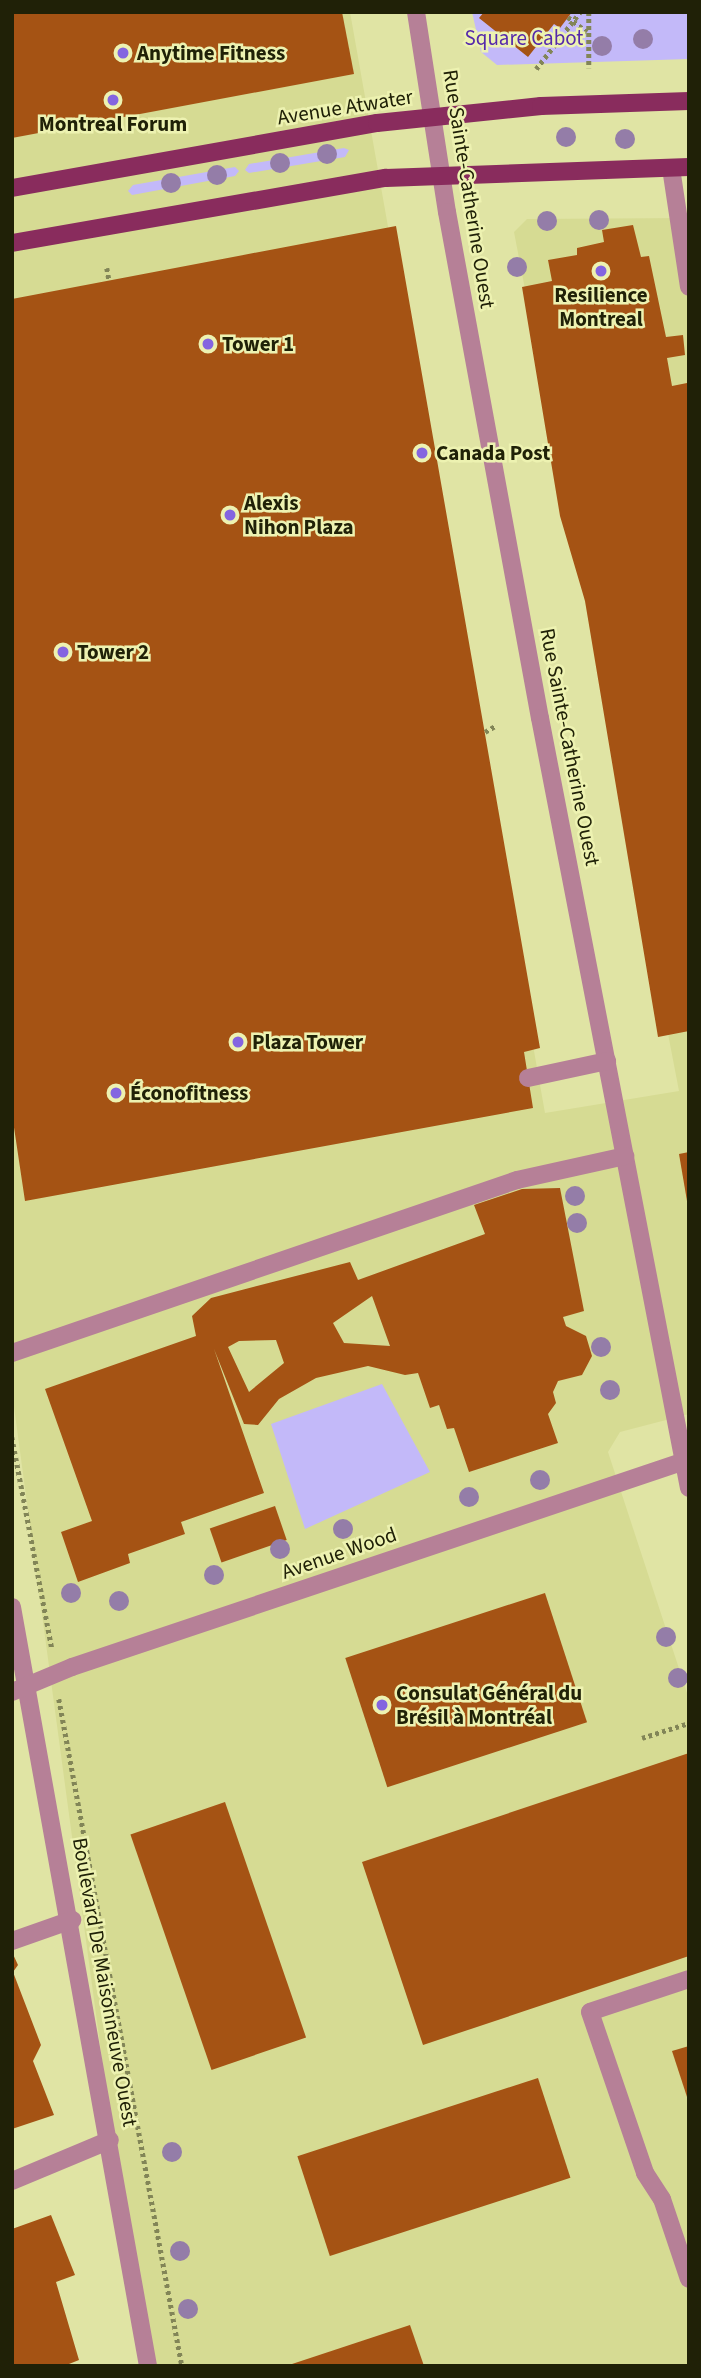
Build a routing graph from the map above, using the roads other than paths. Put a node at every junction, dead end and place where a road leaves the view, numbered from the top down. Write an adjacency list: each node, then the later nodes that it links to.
1 (416, 12): 3 (street, Rue Sainte-Catherine Ouest)
2 (689, 101): 3 (main road, Avenue Atwater)
3 (433, 117): 5 (street, Rue Sainte-Catherine Ouest); 6 (main road, Avenue Atwater)
4 (680, 167): 5 (main road); 8 (street)
5 (440, 175): 7 (main road); 9 (street, Rue Sainte-Catherine Ouest)
6 (12, 188)
7 (12, 243)
8 (689, 287)
9 (607, 1062): 10 (street); 11 (street, Rue Sainte-Catherine Ouest)
10 (528, 1078)
11 (625, 1156): 12 (street); 13 (street, Rue Sainte-Catherine Ouest)
12 (12, 1353)
13 (682, 1462): 14 (street, Rue Sainte-Catherine Ouest); 16 (street, Avenue Wood)
14 (689, 1488)
15 (12, 1607): 16 (street, Boulevard De Maisonneuve Ouest)
16 (20, 1689): 17 (street, Boulevard De Maisonneuve Ouest)
17 (72, 1920): 18 (street); 20 (street, Boulevard De Maisonneuve Ouest)
18 (12, 1941)
19 (689, 1979): 22 (street)
20 (110, 2140): 21 (street); 23 (street, Boulevard De Maisonneuve Ouest)
21 (12, 2181)
22 (689, 2279)
23 (148, 2366)

